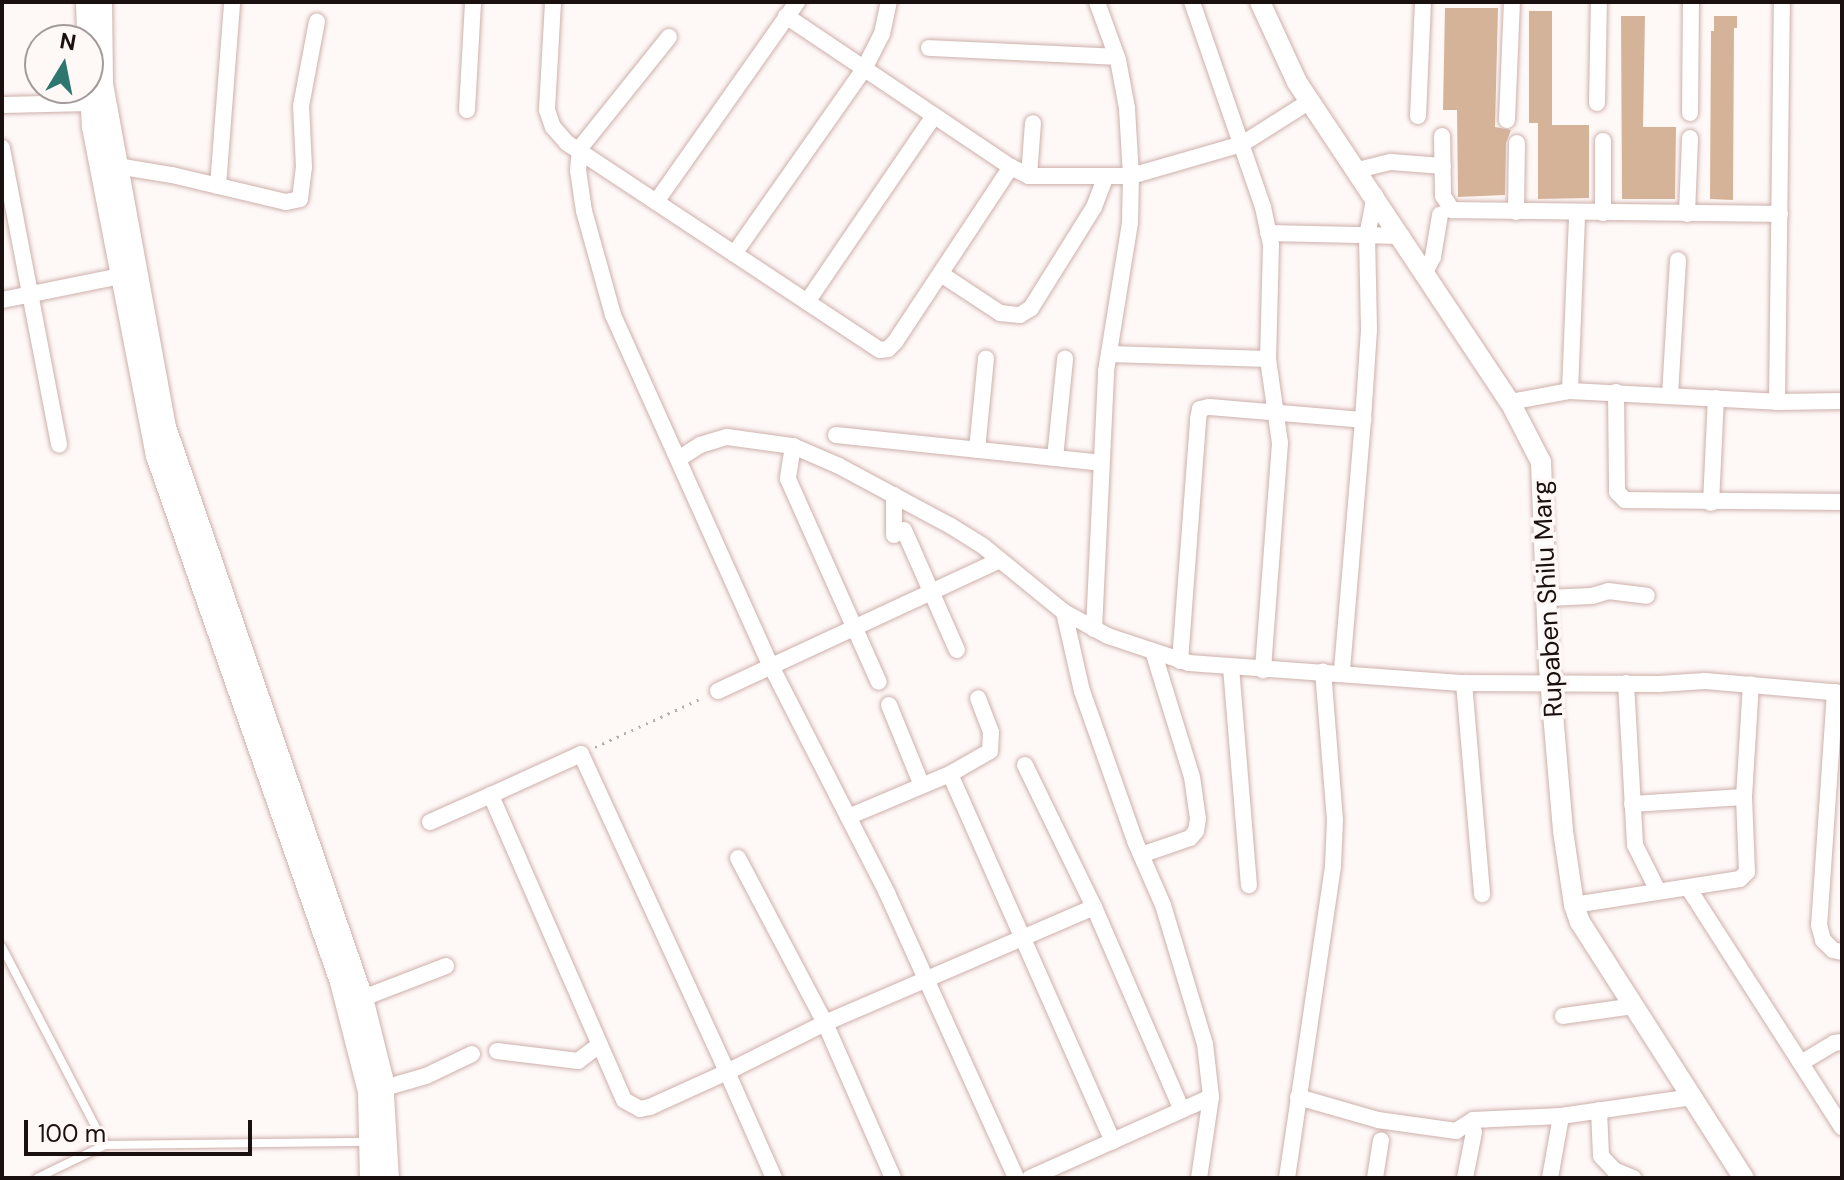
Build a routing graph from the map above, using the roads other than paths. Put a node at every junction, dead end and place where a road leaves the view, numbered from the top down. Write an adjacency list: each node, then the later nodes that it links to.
1 (86, 2): 18 (street)
2 (102, 2): 41 (street)
3 (232, 2): 48 (street)
4 (473, 2): 28 (street)
5 (553, 2): 40 (street)
6 (797, 2): 16 (street)
7 (889, 2): 22 (street)
8 (1097, 2): 21 (street)
9 (1192, 2): 38 (street)
10 (1260, 2): 23 (street, Rupaben Shilu Marg)
11 (1423, 2): 31 (street)
12 (1512, 2): 32 (street)
13 (1599, 2): 24 (street)
14 (1691, 2): 29 (street)
15 (1782, 2): 55 (street)
16 (786, 16): 22 (street); 50 (street)
17 (317, 21): 48 (street)
18 (87, 24)
19 (669, 37): 40 (street)
20 (929, 48): 21 (street)
21 (1117, 57): 47 (street)
22 (864, 69): 30 (street); 60 (street)
23 (1310, 101): 38 (street); 44 (street, Rupaben Shilu Marg)
24 (1597, 103)
25 (46, 104): 27 (street)
26 (91, 104): 63 (street)
27 (2, 105)
28 (467, 110)
29 (1690, 113)
30 (934, 116): 43 (street); 67 (street)
31 (1418, 116)
32 (1507, 120)
33 (1033, 123): 45 (street)
34 (1442, 136): 42 (street)
35 (1690, 138): 54 (street)
36 (1603, 141): 53 (street)
37 (1517, 143): 51 (street)
38 (1242, 144): 47 (street); 57 (street)
39 (2, 148): 65 (street)
40 (580, 151): 50 (street); 85 (street)
41 (117, 166): 48 (street); 63 (street)
42 (1443, 166): 44 (street); 51 (street)
43 (1011, 167): 45 (street); 64 (street)
44 (1358, 170): 49 (street, Rupaben Shilu Marg)
45 (1029, 176): 46 (street)
46 (1106, 176): 47 (street); 64 (street)
47 (1131, 176): 68 (street)
48 (218, 186)
49 (1375, 195): 58 (street); 59 (street, Rupaben Shilu Marg)
50 (656, 202): 60 (street)
51 (1516, 212): 52 (street)
52 (1577, 213): 53 (street); 72 (street)
53 (1603, 213): 54 (street)
54 (1687, 214): 55 (street)
55 (1780, 214): 78 (street)
56 (1440, 215): 62 (street)
57 (1268, 233): 58 (street); 71 (street)
58 (1367, 236): 59 (street); 80 (street)
59 (1402, 236): 62 (street, Rupaben Shilu Marg)
60 (734, 254): 67 (street)
61 (1678, 260): 74 (street)
62 (1425, 272): 77 (street, Rupaben Shilu Marg)
63 (129, 274): 65 (street); 136 (street); 146 (street)
64 (941, 274): 67 (street)
65 (31, 294): 66 (street); 82 (street)
66 (2, 300)
67 (807, 302)
68 (1109, 354): 71 (street); 87 (street)
69 (986, 358): 84 (street)
70 (1065, 359): 86 (street)
71 (1268, 359): 79 (street)
72 (1570, 391): 73 (street); 77 (street)
73 (1616, 392): 74 (street); 90 (street)
74 (1670, 395): 75 (street)
75 (1716, 398): 78 (street); 90 (street)
76 (1842, 401): 78 (street)
77 (1510, 402): 94 (street, Rupaben Shilu Marg)
78 (1777, 402)
79 (1278, 413): 80 (street); 100 (street); 103 (street)
80 (1363, 420): 105 (street)
81 (836, 435): 84 (street)
82 (59, 445)
83 (793, 446): 85 (street); 88 (street); 96 (street)
84 (977, 450): 86 (street)
85 (680, 458): 101 (street)
86 (1055, 458): 87 (street)
87 (1101, 463): 97 (street)
88 (894, 495): 91 (street); 92 (street)
89 (1842, 502): 90 (street)
90 (1711, 503)
91 (1000, 560): 92 (street); 95 (street)
92 (933, 591): 96 (street); 98 (street)
93 (1647, 596): 94 (street)
94 (1547, 598): 110 (street, Rupaben Shilu Marg)
95 (1064, 612): 97 (street); 123 (street)
96 (856, 626): 101 (street); 106 (street)
97 (1094, 629): 99 (street)
98 (957, 650)
99 (1154, 654): 100 (street); 123 (street)
100 (1180, 661): 102 (street)
101 (771, 666): 111 (street); 121 (street)
102 (1231, 667): 103 (street); 125 (street)
103 (1263, 670): 104 (street)
104 (1323, 671): 105 (street); 148 (street)
105 (1342, 672): 107 (street)
106 (879, 682)
107 (1464, 683): 110 (street); 128 (street)
108 (1626, 683): 109 (street); 110 (street); 120 (street)
109 (1751, 684): 112 (street); 119 (street)
110 (1551, 685): 129 (street, Rupaben Shilu Marg)
111 (718, 691)
112 (1838, 693): 133 (street)
113 (978, 698): 116 (street)
114 (889, 705): 117 (street)
115 (1025, 765): 130 (street)
116 (950, 774): 117 (street); 131 (street)
117 (922, 786): 121 (street)
118 (491, 795): 122 (street); 141 (street); 145 (street)
119 (1744, 797): 120 (street); 126 (street)
120 (1632, 804): 127 (street)
121 (848, 817): 135 (street)
122 (430, 822)
123 (1141, 855): 147 (street)
124 (738, 858): 139 (street)
125 (1249, 885)
126 (1689, 889): 127 (street); 144 (street)
127 (1658, 891): 129 (street)
128 (1482, 894)
129 (1574, 905): 137 (street, Rupaben Shilu Marg)
130 (1094, 907): 131 (street); 150 (street)
131 (1024, 937): 135 (street); 156 (street)
132 (2, 947): 158 (lane)
133 (1842, 952)
134 (446, 966): 136 (street)
135 (926, 978): 139 (street); 164 (street)
136 (363, 998): 146 (street)
137 (1634, 1006): 138 (street); 149 (street, Rupaben Shilu Marg)
138 (1563, 1016)
139 (825, 1023): 145 (street); 163 (street)
140 (1842, 1042): 144 (street)
141 (599, 1045): 142 (street); 145 (street)
142 (497, 1051)
143 (472, 1054): 146 (street)
144 (1801, 1063): 153 (street)
145 (727, 1072): 162 (street)
146 (376, 1090): 157 (street); 161 (street)
147 (1211, 1097): 150 (street); 166 (street)
148 (1298, 1097): 152 (street); 167 (street)
149 (1693, 1097): 151 (street); 172 (street, Rupaben Shilu Marg)
150 (1182, 1110): 156 (street)
151 (1599, 1110): 152 (street); 171 (street)
152 (1561, 1116): 170 (street)
153 (1842, 1127)
154 (1474, 1132): 169 (street)
155 (1381, 1140): 168 (street)
156 (1113, 1141): 165 (street)
157 (370, 1142): 158 (lane); 160 (street)
158 (105, 1145): 159 (lane)
159 (37, 1178)
160 (370, 1178)
161 (389, 1178)
162 (774, 1178)
163 (893, 1178)
164 (1016, 1178)
165 (1030, 1178)
166 (1199, 1178)
167 (1287, 1178)
168 (1375, 1178)
169 (1465, 1178)
170 (1550, 1178)
171 (1633, 1178)
172 (1744, 1178)

